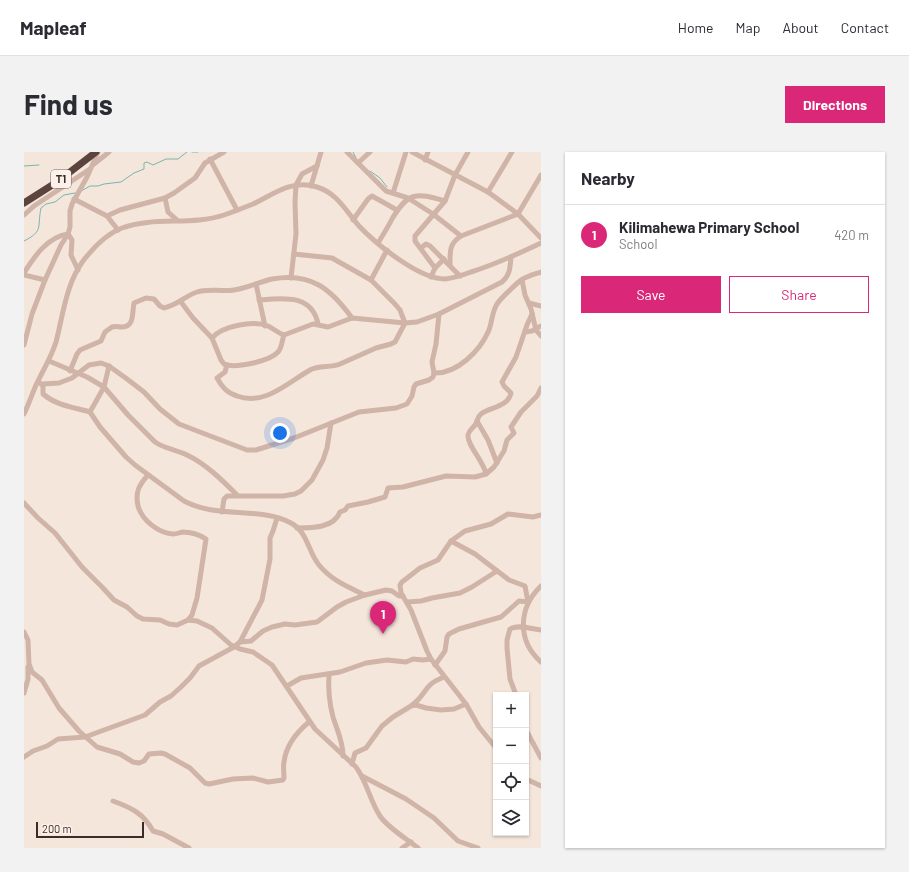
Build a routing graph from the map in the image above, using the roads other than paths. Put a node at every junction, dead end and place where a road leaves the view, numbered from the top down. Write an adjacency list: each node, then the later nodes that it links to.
1 (97, 152): 16 (street); 27 (highway, T1)
2 (109, 152): 16 (street)
3 (224, 152): 12 (street)
4 (321, 152): 15 (street)
5 (348, 152): 14 (street)
6 (370, 152): 14 (street)
7 (406, 152): 22 (street)
8 (412, 152): 13 (street)
9 (428, 152): 13 (street)
10 (468, 152): 17 (street)
11 (512, 152): 21 (street)
12 (210, 159): 23 (street); 28 (street)
13 (425, 160): 17 (street)
14 (358, 163): 22 (street)
15 (317, 166): 19 (street); 20 (street)
16 (92, 167): 25 (street); 33 (street)
17 (454, 175): 21 (street); 26 (street)
18 (541, 175): 32 (street)
19 (296, 185): 20 (street); 28 (street); 46 (street)
20 (311, 186): 36 (street)
21 (488, 192): 32 (street)
22 (393, 193): 24 (street)
23 (165, 198): 30 (street); 34 (street)
24 (408, 198): 26 (street); 29 (street); 31 (street)
25 (74, 199): 34 (street); 39 (street)
26 (444, 201): 31 (street)
27 (24, 203)
28 (237, 210): 35 (street)
29 (397, 210): 36 (street); 42 (street)
30 (168, 212): 35 (street); 37 (street)
31 (433, 214): 40 (street); 44 (street)
32 (518, 214): 40 (street); 41 (street)
33 (24, 215)
34 (107, 216): 38 (street)
35 (177, 220): 37 (street)
36 (353, 220): 42 (street)
37 (161, 222): 38 (street)
38 (118, 230): 51 (street)
39 (68, 234): 51 (street); 53 (street); 57 (street)
40 (461, 236): 49 (street)
41 (541, 238)
42 (378, 243): 45 (street)
43 (541, 243): 47 (street)
44 (421, 248): 48 (street); 50 (street)
45 (387, 250): 55 (street); 58 (street)
46 (294, 254): 56 (street); 58 (street)
47 (511, 258): 54 (street); 65 (street)
48 (444, 259): 49 (street); 50 (street)
49 (450, 264): 54 (street)
50 (435, 268): 55 (street)
51 (78, 270): 79 (street)
52 (541, 272): 59 (street)
53 (24, 274): 57 (street)
54 (460, 276): 55 (street)
55 (431, 277)
56 (291, 278): 60 (street); 67 (street)
57 (45, 280): 73 (street)
58 (371, 280): 68 (street)
59 (522, 280): 63 (street); 84 (street)
60 (256, 284): 61 (street); 62 (street)
61 (259, 300): 69 (street); 70 (street)
62 (181, 302): 77 (street); 82 (street)
63 (529, 303): 64 (street); 66 (street)
64 (541, 306)
65 (439, 314): 68 (street); 84 (street)
66 (532, 314): 72 (street); 74 (street)
67 (352, 318): 68 (street); 69 (street)
68 (405, 323): 80 (street)
69 (318, 324): 75 (street)
70 (265, 326): 75 (street); 77 (street)
71 (541, 326): 72 (street)
72 (536, 330): 74 (street); 76 (street)
73 (26, 332): 78 (street)
74 (525, 332): 90 (street)
75 (284, 335): 80 (street)
76 (541, 336)
77 (212, 338): 80 (street)
78 (24, 346)
79 (49, 361): 82 (street); 85 (street)
80 (227, 365)
81 (109, 366): 83 (street); 86 (street); 91 (street)
82 (70, 370): 83 (street)
83 (79, 374): 85 (street); 86 (street)
84 (434, 374): 91 (street)
85 (40, 382): 88 (street); 89 (street)
86 (104, 387): 88 (street); 95 (street)
87 (541, 388): 92 (street)
88 (90, 412): 94 (street)
89 (24, 414)
90 (477, 421): 92 (street); 93 (street)
91 (331, 424): 95 (street)
92 (497, 463): 93 (street)
93 (486, 474): 100 (street)
94 (148, 475): 97 (street); 108 (street)
95 (237, 495): 97 (street)
96 (24, 503): 108 (street)
97 (222, 512): 99 (street)
98 (541, 515): 101 (street)
99 (277, 518): 100 (street); 112 (street)
100 (298, 528): 104 (street)
101 (451, 541): 102 (street); 105 (street)
102 (497, 571): 106 (street); 107 (street)
103 (541, 586): 107 (street)
104 (365, 595): 105 (street); 112 (street)
105 (403, 596): 106 (street)
106 (407, 602): 114 (street)
107 (528, 602): 109 (street); 117 (street)
108 (188, 620): 113 (street)
109 (523, 628): 110 (street); 115 (street); 121 (street)
110 (541, 630)
111 (24, 632): 116 (street)
112 (240, 642): 113 (street)
113 (234, 646): 120 (street); 127 (street)
114 (431, 659): 117 (street); 118 (street)
115 (541, 662)
116 (29, 664): 122 (street); 127 (street)
117 (435, 665): 119 (street)
118 (329, 674): 120 (street); 129 (street)
119 (444, 677): 123 (street); 124 (street)
120 (287, 686): 125 (street)
121 (515, 692)
122 (24, 693)
123 (466, 704): 124 (street); 128 (street)
124 (411, 706): 132 (street)
125 (310, 722): 127 (street); 129 (street)
126 (529, 736): 131 (street)
127 (85, 737): 130 (street)
128 (493, 744)
129 (343, 756): 132 (street)
130 (24, 757)
131 (541, 758)
132 (352, 764): 133 (street)
133 (362, 776): 137 (street); 141 (street)
134 (529, 780): 135 (street)
135 (541, 786)
136 (113, 801): 138 (street)
137 (411, 842): 139 (street); 140 (street)
138 (189, 848)
139 (402, 848)
140 (418, 848)
141 (478, 848)

